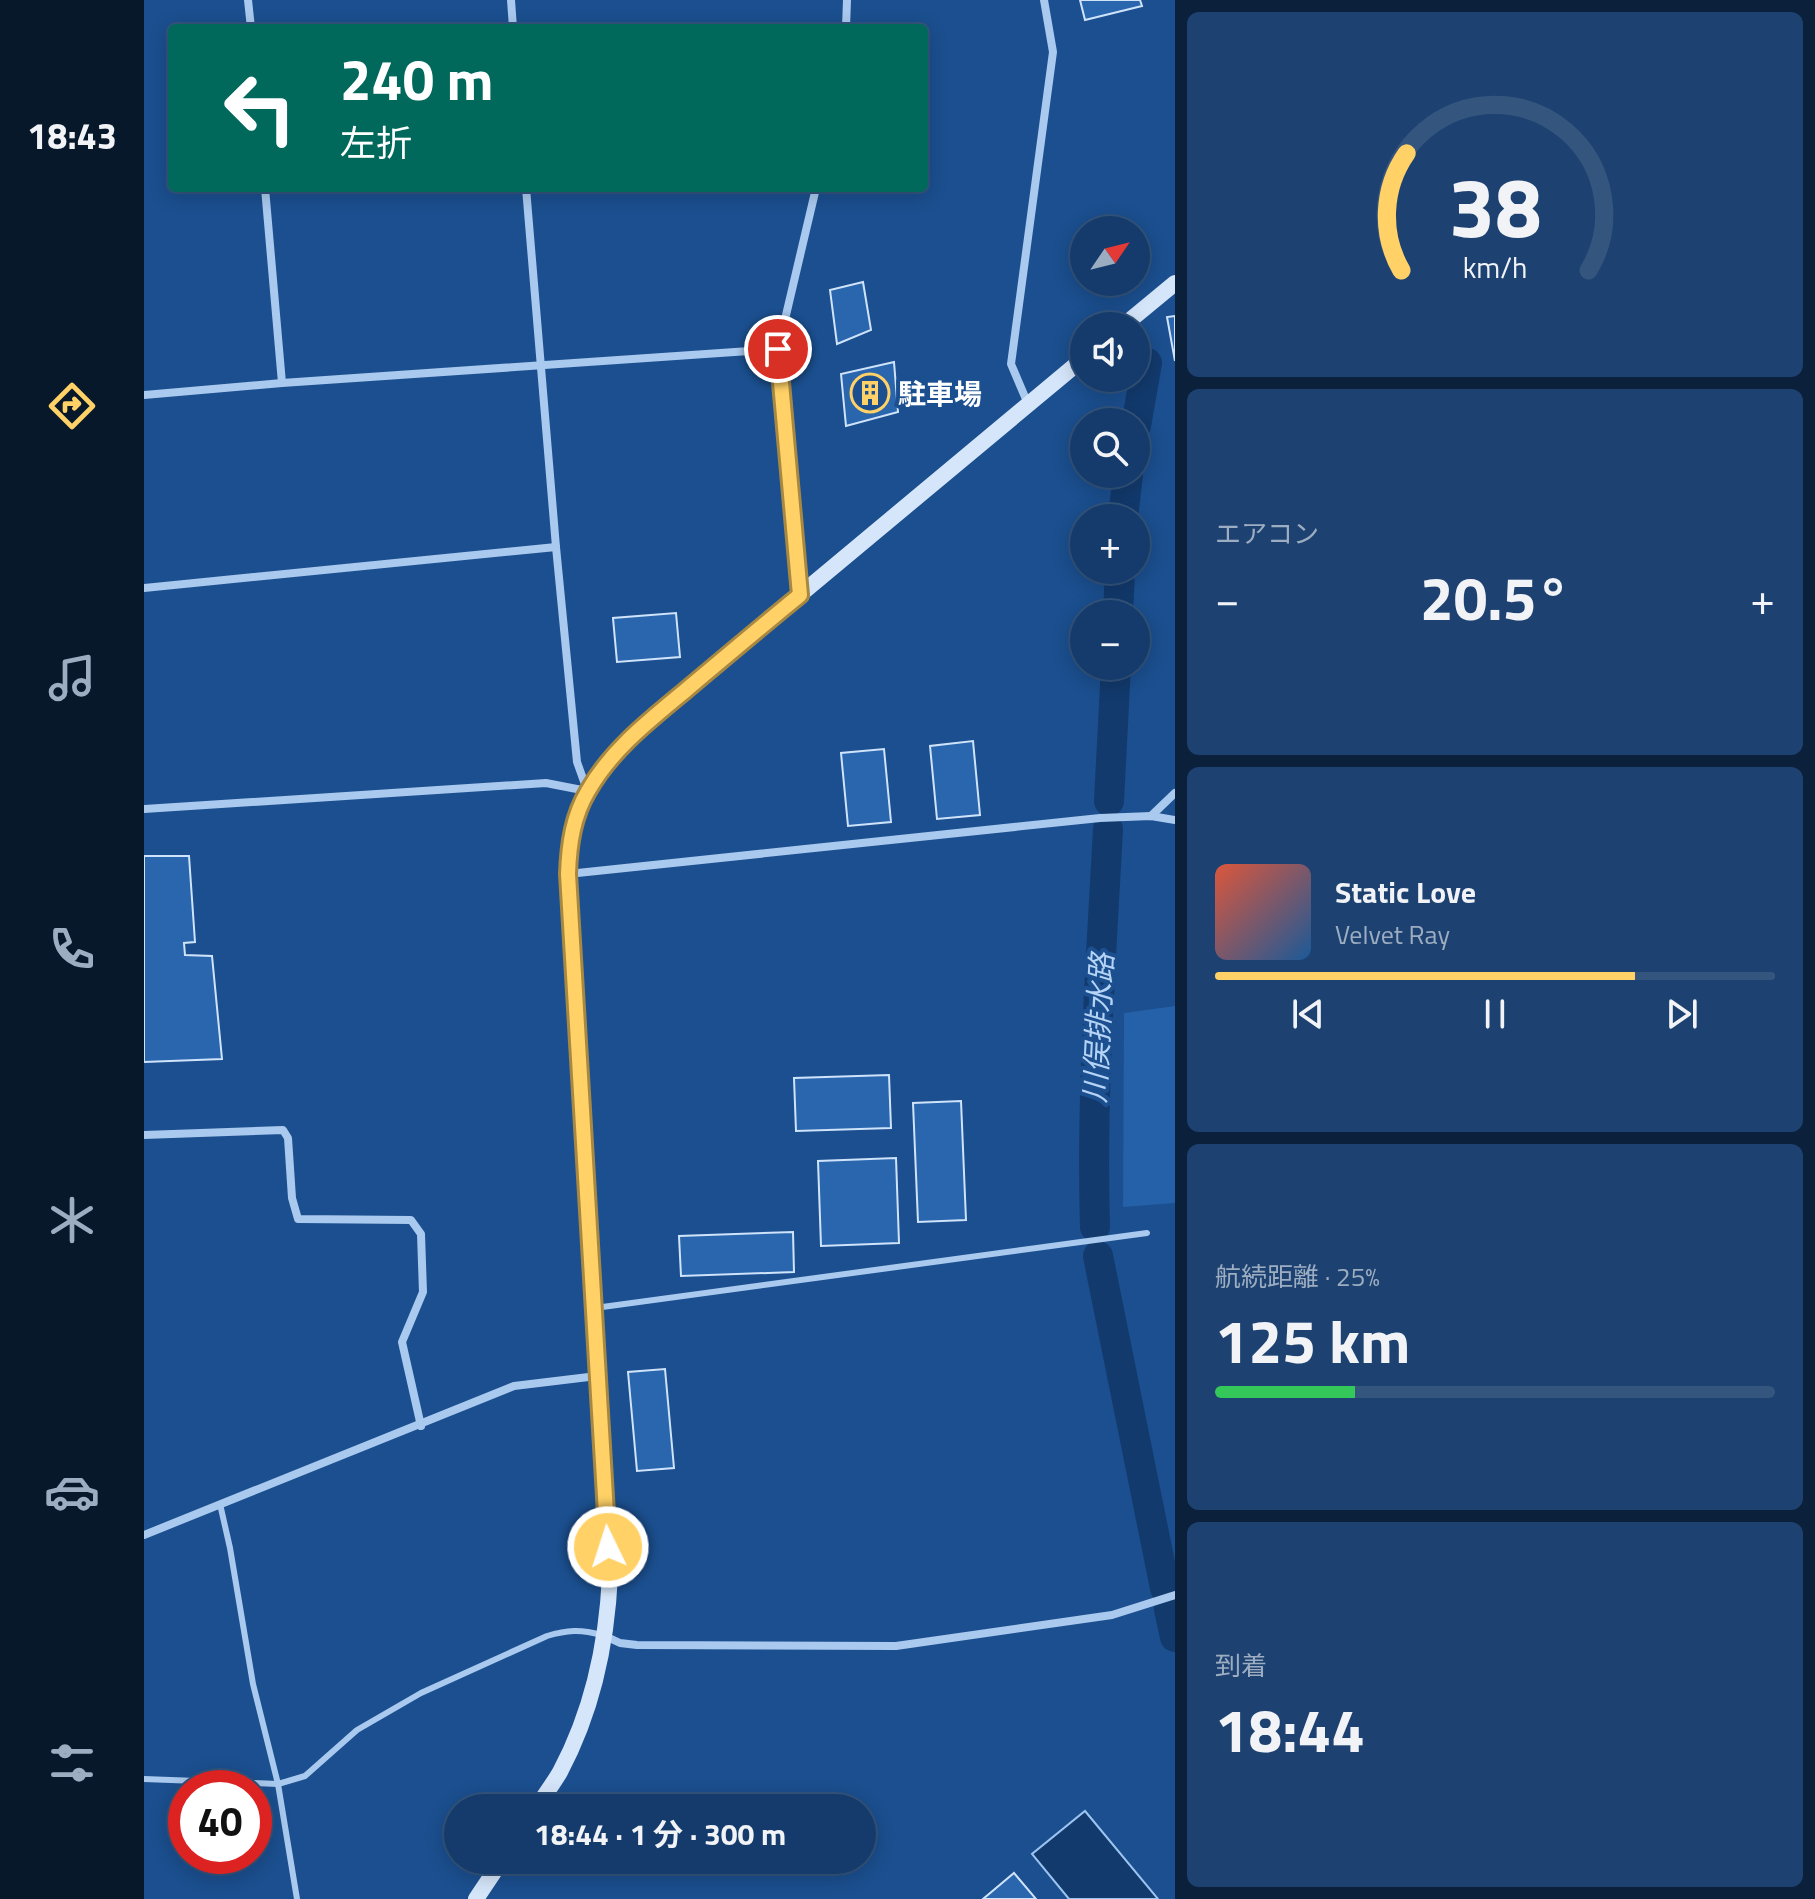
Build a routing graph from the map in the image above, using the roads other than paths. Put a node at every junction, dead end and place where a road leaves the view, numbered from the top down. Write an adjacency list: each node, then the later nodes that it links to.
1 (248, 0): 5 (street)
2 (511, 0): 6 (street)
3 (847, 0): 7 (street)
4 (1044, 0): 18 (street)
5 (251, 24)
6 (513, 24)
7 (846, 24)
8 (265, 192): 16 (street)
9 (526, 192): 14 (street)
10 (815, 192): 13 (street)
11 (1175, 283): 12 (street)
12 (1140, 312)
13 (778, 349): 14 (street); 21 (street)
14 (541, 366): 16 (street); 19 (street)
15 (1070, 370): 18 (street)
16 (282, 383): 17 (street)
17 (144, 395)
18 (1028, 404): 21 (street)
19 (556, 547): 20 (street); 22 (street)
20 (144, 588)
21 (800, 595): 22 (street)
22 (587, 791): 24 (street); 27 (street)
23 (1175, 793): 25 (street)
24 (144, 809)
25 (1151, 816): 26 (street); 27 (street)
26 (1175, 820)
27 (568, 874): 30 (street)
28 (144, 1135): 32 (street)
29 (1147, 1233): 30 (lane)
30 (594, 1308): 31 (street)
31 (597, 1376): 32 (street); 36 (street)
32 (421, 1426): 33 (street)
33 (220, 1504): 34 (street); 38 (lane)
34 (144, 1535)
35 (1175, 1595): 36 (street)
36 (605, 1636): 38 (lane); 39 (street)
37 (144, 1779): 38 (lane)
38 (278, 1784): 41 (lane)
39 (545, 1794)
40 (493, 1874): 42 (street)
41 (297, 1899)
42 (476, 1899)

